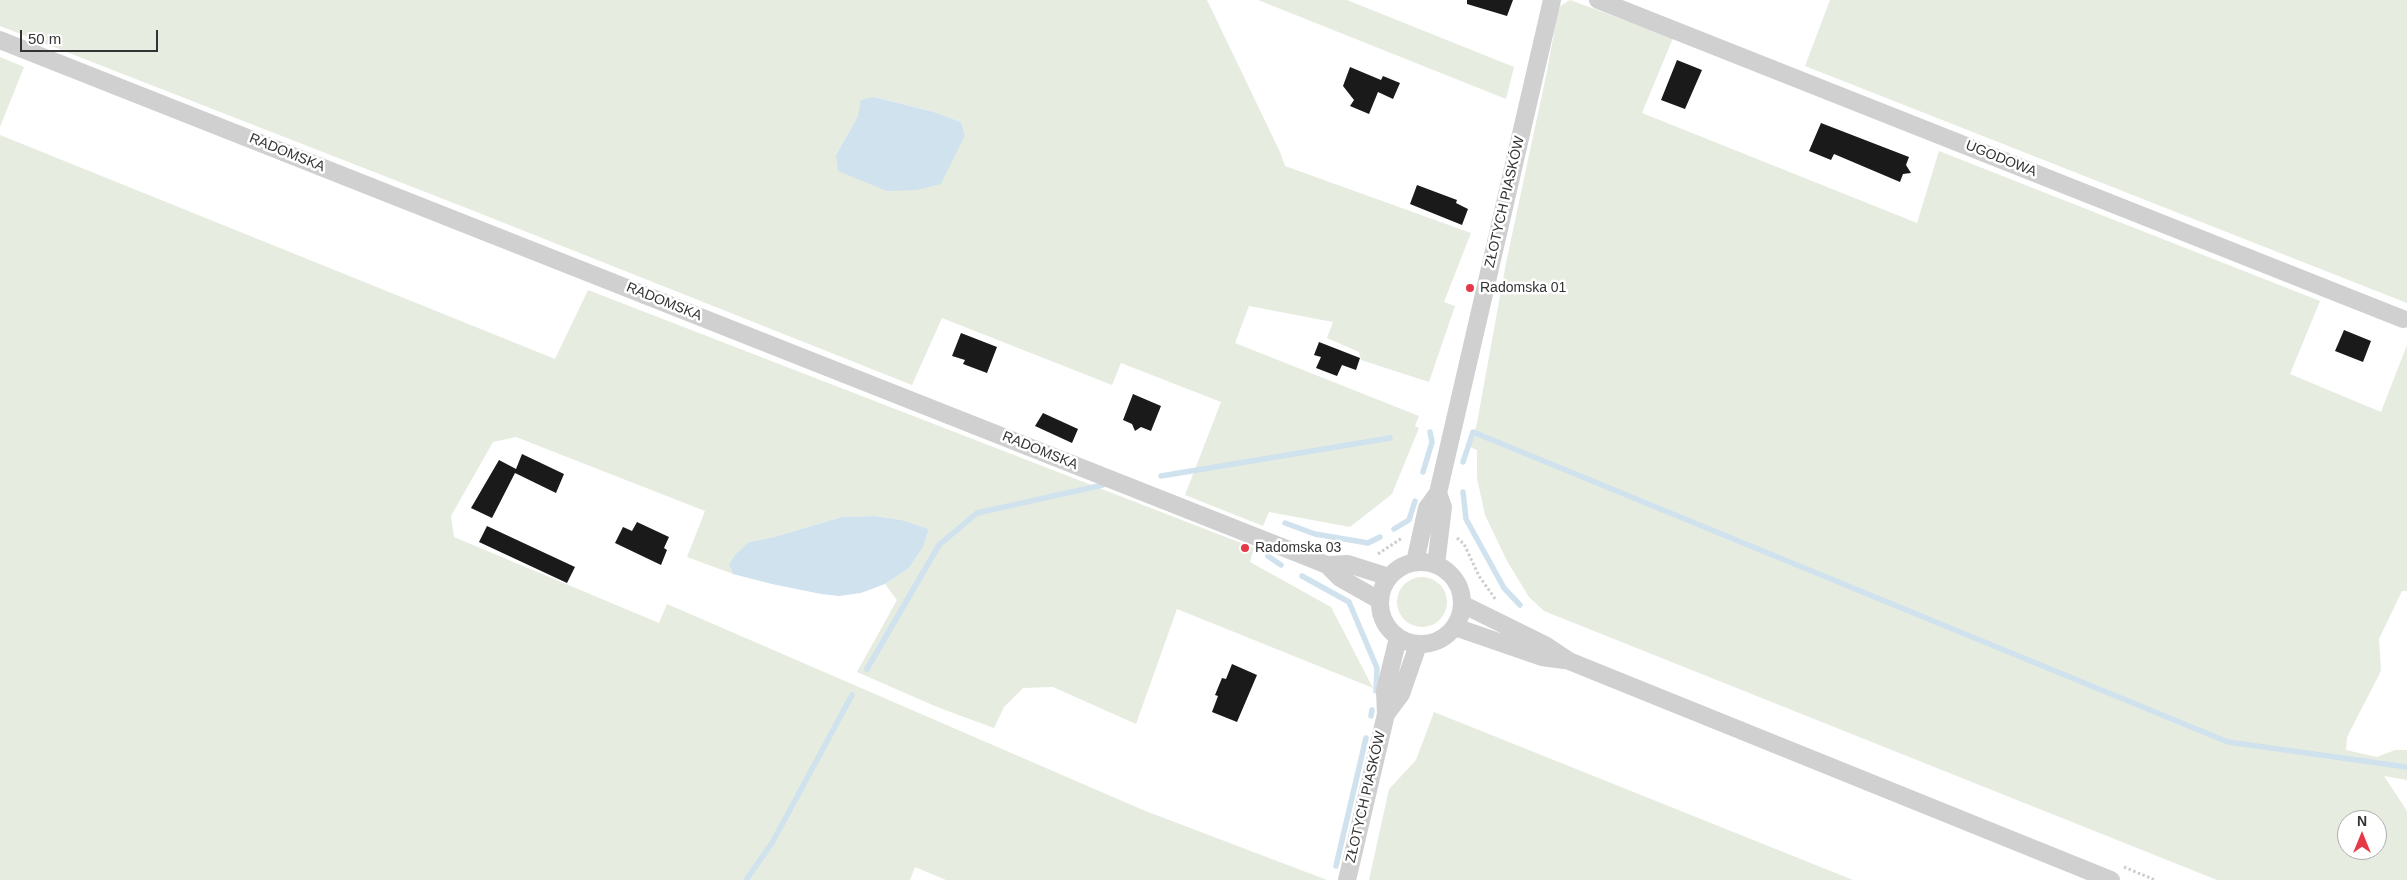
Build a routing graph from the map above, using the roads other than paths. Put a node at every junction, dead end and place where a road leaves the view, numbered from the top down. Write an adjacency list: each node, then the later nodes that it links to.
1 (1552, 0): 5 (street, ZŁOTYCH PIASKÓW)
2 (1598, 0): 4 (street, UGODOWA)
3 (0, 40): 7 (street, RADOMSKA)
4 (2403, 318)
5 (1438, 493): 6 (street, ZŁOTYCH PIASKÓW); 8 (street, ZŁOTYCH PIASKÓW)
6 (1415, 562): 8 (street); 9 (street)
7 (1327, 564): 9 (street, RADOMSKA); 10 (street, RADOMSKA)
8 (1436, 565): 11 (street)
9 (1389, 577): 10 (street)
10 (1379, 600): 13 (street)
11 (1462, 604): 12 (street); 15 (street)
12 (1455, 627): 14 (street); 15 (street)
13 (1398, 638): 14 (street); 16 (street, ZŁOTYCH PIASKÓW)
14 (1418, 645): 16 (street, ZŁOTYCH PIASKÓW)
15 (1569, 661): 17 (street)
16 (1386, 714): 18 (street, ZŁOTYCH PIASKÓW)
17 (2115, 872)
18 (1347, 880)

